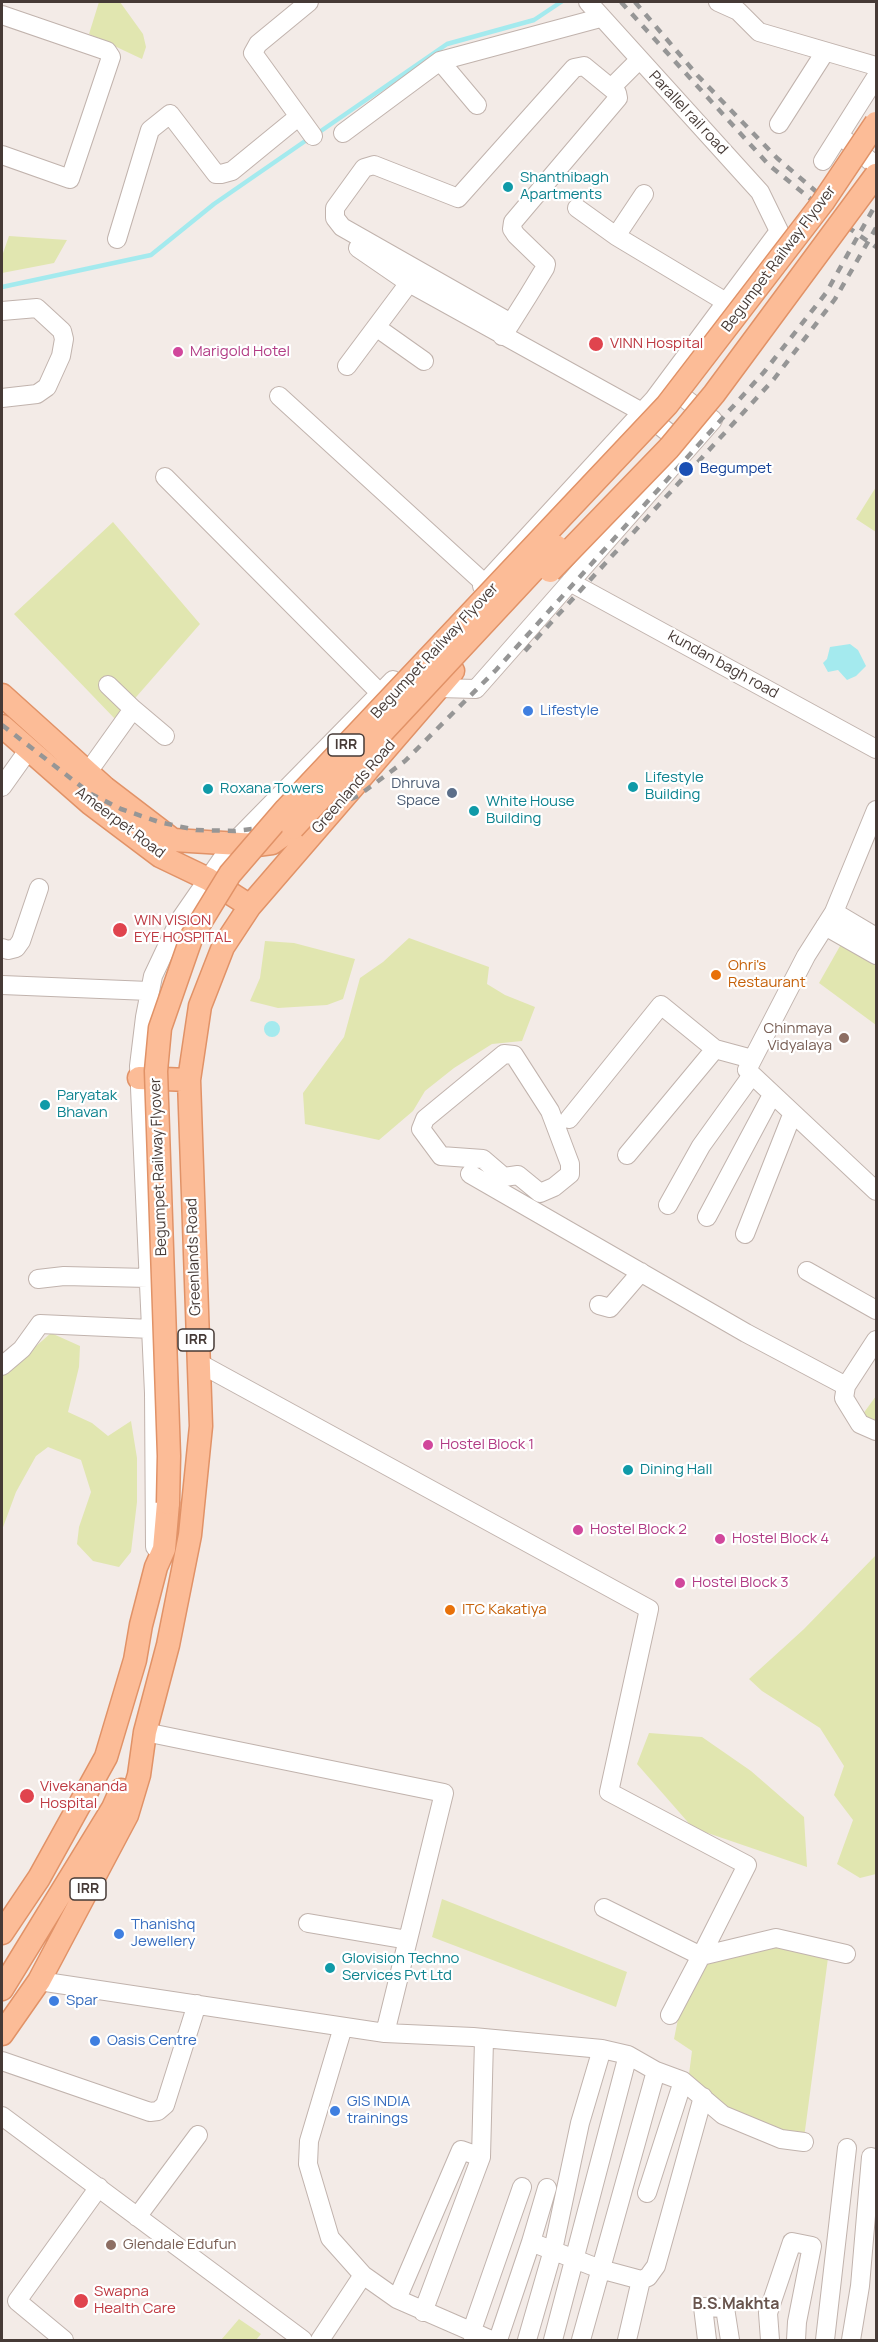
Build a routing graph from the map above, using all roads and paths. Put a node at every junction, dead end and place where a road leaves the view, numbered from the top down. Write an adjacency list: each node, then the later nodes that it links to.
1 (309, 2): 13 (street)
2 (588, 2): 5 (street, Parallel rail road)
3 (723, 2): 6 (street)
4 (2, 15): 19 (street)
5 (600, 18): 7 (street, Parallel rail road); 8 (street)
6 (825, 52): 9 (street); 15 (street)
7 (639, 60): 11 (street); 31 (street, Parallel rail road)
8 (440, 61): 12 (street); 16 (street)
9 (876, 66)
10 (876, 77): 17 (street)
11 (611, 88): 30 (street); 34 (street)
12 (477, 105)
13 (298, 117): 18 (street); 26 (street)
14 (876, 123): 28 (main road, Begumpet Railway Flyover / IRR, bridge)
15 (779, 124)
16 (343, 133)
17 (840, 135): 20 (street); 21 (street)
18 (313, 136)
19 (2, 155)
20 (823, 161)
21 (876, 166)
22 (876, 175): 45 (main road, Begumpet Railway Flyover / IRR, bridge)
23 (644, 194): 25 (street)
24 (577, 208): 25 (street)
25 (616, 236): 31 (street)
26 (117, 239)
27 (358, 248): 29 (street)
28 (779, 261): 57 (main road, IRR, bridge); 92 (main road, Begumpet Railway Flyover / IRR, bridge)
29 (408, 283): 30 (street); 33 (street)
30 (456, 301): 34 (street)
31 (726, 302): 37 (street)
32 (2, 311): 39 (street)
33 (376, 327): 35 (street); 36 (street)
34 (507, 329): 40 (street)
35 (424, 361)
36 (347, 366)
37 (666, 384): 40 (street); 41 (street)
38 (279, 396): 44 (street)
39 (2, 398)
40 (642, 412): 41 (street); 44 (street)
41 (688, 448): 43 (street)
42 (165, 477): 47 (street)
43 (570, 582): 45 (street); 53 (street, kundan bagh road)
44 (484, 583): 47 (street)
45 (446, 680): 60 (main road, Greenlands Road / IRR)
46 (108, 685): 49 (street)
47 (380, 693): 57 (street)
48 (2, 695): 54 (main road, Ameerpet Road)
49 (133, 709): 51 (street); 54 (street)
50 (2, 726): 52 (main road, Ameerpet Road)
51 (165, 736)
52 (29, 749): 55 (street); 58 (main road, Ameerpet Road)
53 (876, 749)
54 (88, 772): 57 (main road, Ameerpet Road)
55 (2, 787)
56 (876, 810): 61 (street)
57 (233, 843): 58 (street)
58 (208, 879): 60 (main road, Ameerpet Road); 66 (street, IRR)
59 (39, 888): 63 (street)
60 (250, 906): 70 (main road, Greenlands Road / IRR)
61 (830, 919): 62 (street); 64 (street); 68 (street)
62 (876, 937)
63 (2, 948)
64 (876, 955)
65 (2, 985): 66 (street)
66 (149, 991): 69 (street, IRR)
67 (715, 1049): 68 (street); 73 (street); 74 (street)
68 (752, 1067): 71 (street); 77 (street)
69 (140, 1078): 70 (main road); 82 (street, IRR)
70 (189, 1080): 88 (main road, Greenlands Road / IRR)
71 (772, 1095): 72 (street); 78 (street)
72 (792, 1115): 76 (street); 79 (street)
73 (569, 1119)
74 (627, 1155)
75 (483, 1160): 75 (street); 81 (street)
76 (876, 1191)
77 (668, 1205)
78 (707, 1217)
79 (745, 1234)
80 (807, 1271): 85 (street)
81 (640, 1272): 84 (street); 90 (street)
82 (148, 1278): 83 (street); 86 (street, IRR)
83 (38, 1279)
84 (599, 1305)
85 (876, 1310)
86 (151, 1329): 89 (street); 92 (street, IRR)
87 (876, 1340): 90 (street)
88 (197, 1362): 93 (main road, Greenlands Road / IRR); 99 (street)
89 (2, 1366)
90 (846, 1386): 91 (street)
91 (876, 1431)
92 (156, 1567): 96 (main road, IRR)
93 (145, 1732): 97 (street); 100 (main road, Greenlands Road / IRR); 101 (main road, IRR)
94 (604, 1908): 99 (street)
95 (308, 1923): 97 (street)
96 (2, 1933)
97 (408, 1941): 105 (street)
98 (846, 1954): 99 (street)
99 (701, 1956): 103 (street)
100 (39, 1981): 102 (street); 106 (main road, Greenlands Road / IRR)
101 (2, 1989)
102 (197, 2004): 104 (street); 110 (street)
103 (670, 2015)
104 (343, 2027): 105 (street); 129 (street)
105 (385, 2033): 107 (street)
106 (2, 2034)
107 (484, 2040): 108 (street); 118 (street)
108 (602, 2049): 109 (street); 126 (street)
109 (628, 2055): 111 (street); 127 (street)
110 (2, 2061)
111 (656, 2071): 112 (street); 128 (street)
112 (683, 2081): 113 (street); 123 (street)
113 (703, 2097): 116 (street); 130 (street)
114 (2, 2115): 120 (street)
115 (198, 2135): 124 (street)
116 (804, 2142)
117 (847, 2148): 147 (street)
118 (481, 2157): 131 (street); 132 (street)
119 (871, 2157): 148 (street)
120 (99, 2187): 124 (street); 134 (street)
121 (522, 2187): 133 (street)
122 (547, 2188): 125 (street)
123 (647, 2193)
124 (137, 2217): 135 (street)
125 (531, 2242): 126 (street); 138 (street)
126 (553, 2250): 127 (street); 139 (street)
127 (576, 2259): 128 (street); 140 (street)
128 (600, 2269): 130 (street); 141 (street)
129 (363, 2275): 131 (street); 136 (street)
130 (641, 2280): 142 (street)
131 (397, 2299): 132 (street)
132 (423, 2312): 133 (street)
133 (471, 2332): 137 (street)
134 (64, 2340)
135 (303, 2340)
136 (320, 2340)
137 (491, 2340)
138 (498, 2340)
139 (526, 2340)
140 (553, 2340)
141 (581, 2340)
142 (627, 2340)
143 (707, 2340): 144 (street)
144 (730, 2340)
145 (770, 2340): 146 (street)
146 (796, 2340)
147 (825, 2340)
148 (851, 2340)

